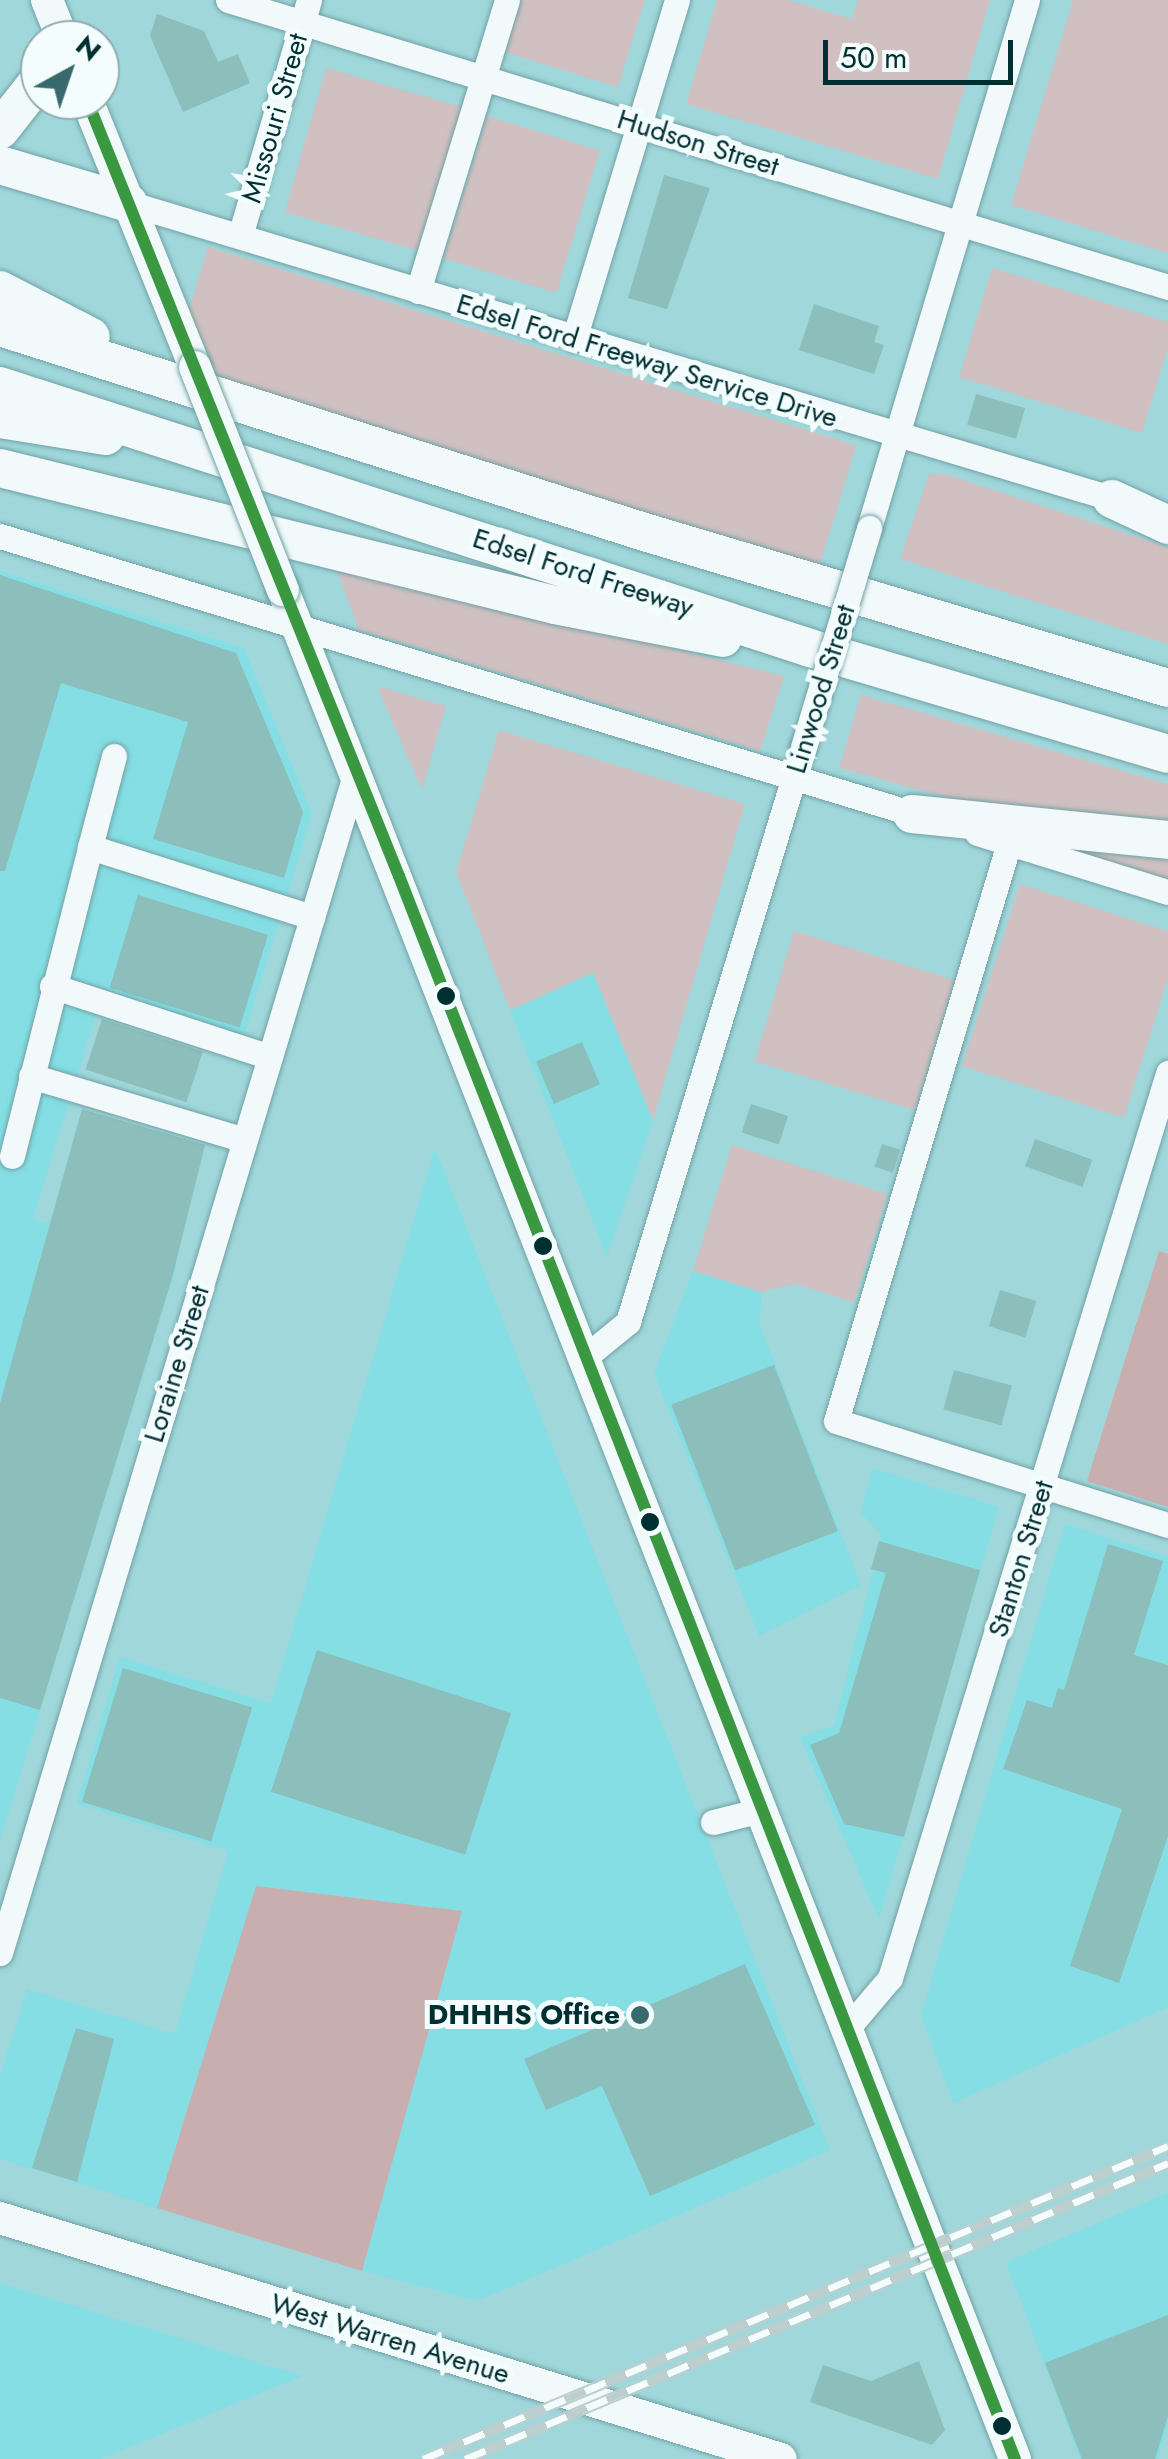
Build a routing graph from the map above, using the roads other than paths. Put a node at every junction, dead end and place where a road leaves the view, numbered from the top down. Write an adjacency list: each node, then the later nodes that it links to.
1 (228, 0): 5 (street, Hudson Street)
2 (506, 0): 6 (street)
3 (676, 0): 9 (street)
4 (1027, 0): 13 (street, Linwood Street)
5 (306, 11): 6 (street, Hudson Street); 14 (street, Missouri Street)
6 (483, 78): 9 (street, Hudson Street); 17 (street)
7 (20, 104): 10 (highway)
8 (94, 120): 12 (main road)
9 (638, 125): 13 (street, Hudson Street); 19 (street)
10 (0, 130)
11 (0, 166): 12 (highway)
12 (128, 203): 14 (street, Edsel Ford Freeway Service Drive); 30 (main road, bridge)
13 (960, 223): 15 (street, Hudson Street); 24 (street, Linwood Street)
14 (240, 236): 17 (street, Edsel Ford Freeway Service Drive)
15 (1168, 287)
16 (0, 290): 20 (highway)
17 (418, 291): 19 (street, Edsel Ford Freeway Service Drive)
18 (0, 327): 20 (highway, Edsel Ford Freeway)
19 (574, 338): 24 (street, Edsel Ford Freeway Service Drive)
20 (134, 366): 32 (highway, Edsel Ford Freeway)
21 (0, 386): 23 (highway, Edsel Ford Freeway)
22 (0, 418): 23 (highway)
23 (162, 435): 31 (highway, Edsel Ford Freeway)
24 (895, 437): 26 (street, Edsel Ford Freeway Service Drive); 36 (street, Linwood Street, bridge)
25 (0, 468): 31 (highway)
26 (1112, 500): 27 (street, Edsel Ford Freeway Service Drive); 28 (highway)
27 (1168, 513)
28 (1168, 525)
29 (0, 536): 30 (street)
30 (298, 628): 35 (main road); 36 (street)
31 (810, 648): 33 (highway, Edsel Ford Freeway)
32 (1168, 688)
33 (1168, 754)
34 (114, 756): 40 (street)
35 (355, 774): 42 (street, Loraine Street); 49 (main road)
36 (794, 780): 37 (street); 49 (street, Linwood Street)
37 (912, 814): 38 (highway); 39 (street)
38 (1168, 840)
39 (1010, 843): 41 (street); 50 (street)
40 (90, 847): 42 (street); 43 (street)
41 (1168, 892)
42 (312, 917): 44 (street, Loraine Street)
43 (52, 986): 44 (street); 46 (street)
44 (270, 1057): 47 (street, Loraine Street)
45 (1168, 1074): 50 (street, Stanton Street)
46 (31, 1076): 47 (street); 48 (street)
47 (245, 1140): 54 (street, Loraine Street)
48 (12, 1156)
49 (584, 1358): 52 (main road)
50 (1042, 1488): 51 (street); 55 (street, Stanton Street)
51 (1168, 1525)
52 (761, 1810): 53 (street); 55 (main road)
53 (713, 1822)
54 (0, 1954)
55 (846, 2030): 58 (main road)
56 (0, 2218): 57 (main road, West Warren Avenue)
57 (767, 2457)
58 (1014, 2459)

